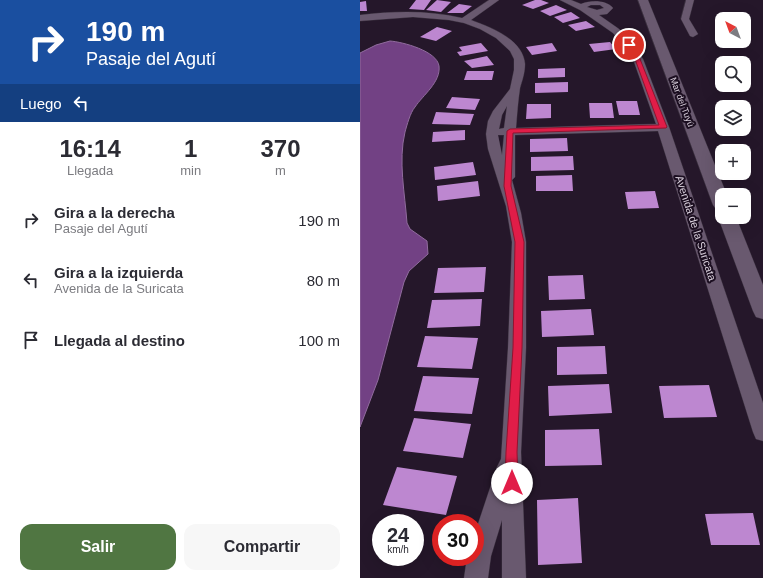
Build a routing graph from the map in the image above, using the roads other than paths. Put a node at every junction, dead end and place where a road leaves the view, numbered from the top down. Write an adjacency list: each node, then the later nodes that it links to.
1 (495, 0): 8 (street)
2 (643, 0): 16 (street, Mar del Tuyú)
3 (690, 0): 10 (street)
4 (568, 2): 6 (street, Avenida de la Suricata)
5 (604, 3): 6 (street); 6 (street); 9 (street, Avenida de la Suricata)
6 (586, 8): 9 (street, Avenida de la Suricata)
7 (360, 18): 8 (street)
8 (463, 21): 11 (street)
9 (616, 31): 12 (street, Avenida de la Suricata)
10 (693, 34)
11 (515, 90): 13 (street); 14 (street)
12 (663, 127): 13 (street); 19 (street, Avenida de la Suricata)
13 (510, 131): 14 (street); 15 (street)
14 (492, 132): 15 (street)
15 (508, 186): 20 (street)
16 (715, 188)
17 (730, 224): 18 (street)
18 (763, 311)
19 (763, 432)
20 (511, 452): 21 (street); 22 (street)
21 (476, 578)
22 (514, 578)

